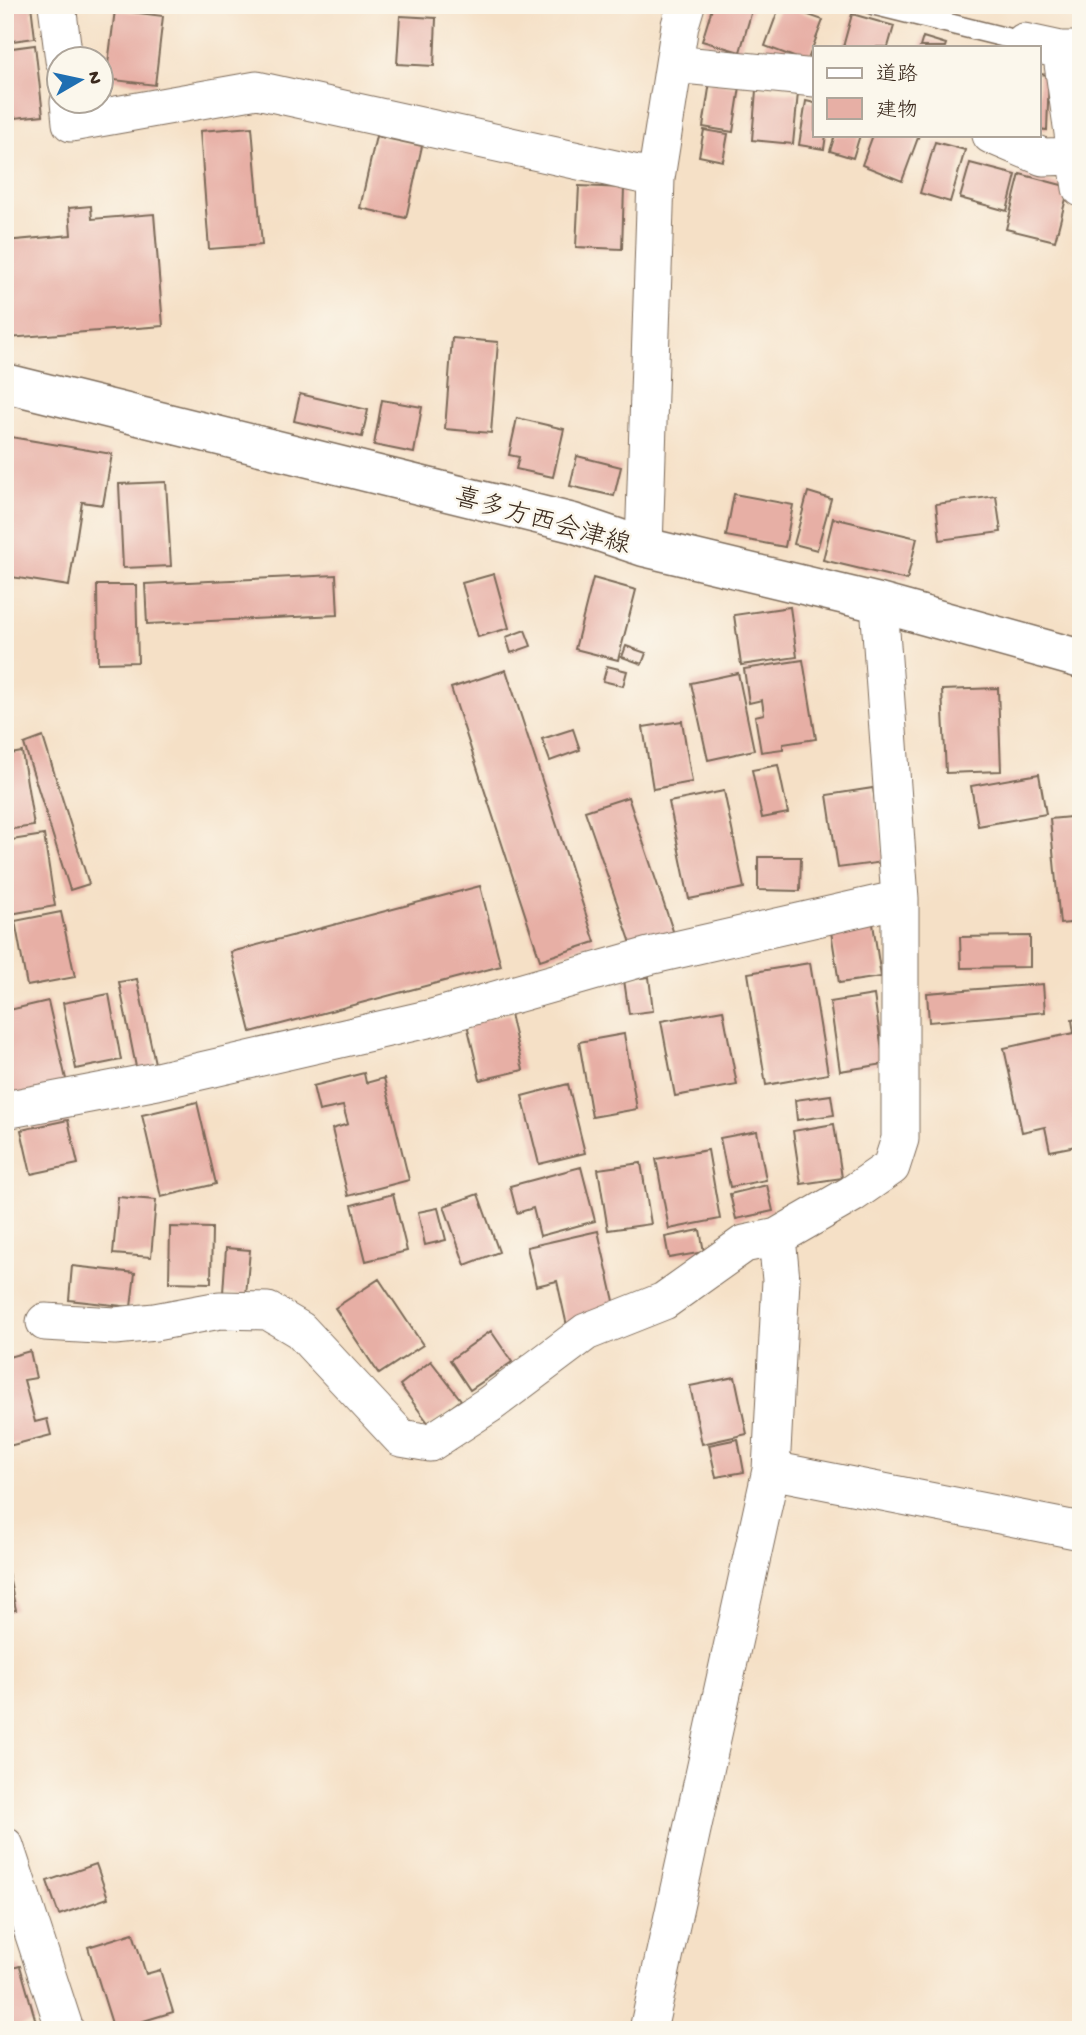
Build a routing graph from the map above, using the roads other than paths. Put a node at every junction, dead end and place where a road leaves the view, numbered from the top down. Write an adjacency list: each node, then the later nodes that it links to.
1 (57, 5): 5 (street)
2 (685, 5): 7 (street)
3 (874, 5): 4 (lane)
4 (1024, 41): 6 (street)
5 (62, 46)
6 (1071, 50): 13 (street)
7 (674, 64): 8 (street); 14 (street)
8 (813, 78)
9 (116, 115): 14 (street)
10 (70, 116): 11 (street)
11 (110, 116)
12 (993, 136): 13 (street)
13 (1078, 172)
14 (656, 178): 16 (street)
15 (5, 383): 16 (main road, 喜多方西会津線)
16 (644, 547): 17 (main road, 喜多方西会津線)
17 (879, 603): 18 (main road, 喜多方西会津線); 19 (street)
18 (1081, 659)
19 (900, 899): 20 (street); 21 (street)
20 (5, 1110)
21 (777, 1237): 22 (street); 23 (street)
22 (45, 1322)
23 (771, 1470): 24 (street); 27 (street)
24 (1081, 1531)
25 (5, 1846): 26 (street)
26 (65, 2030)
27 (648, 2030)

